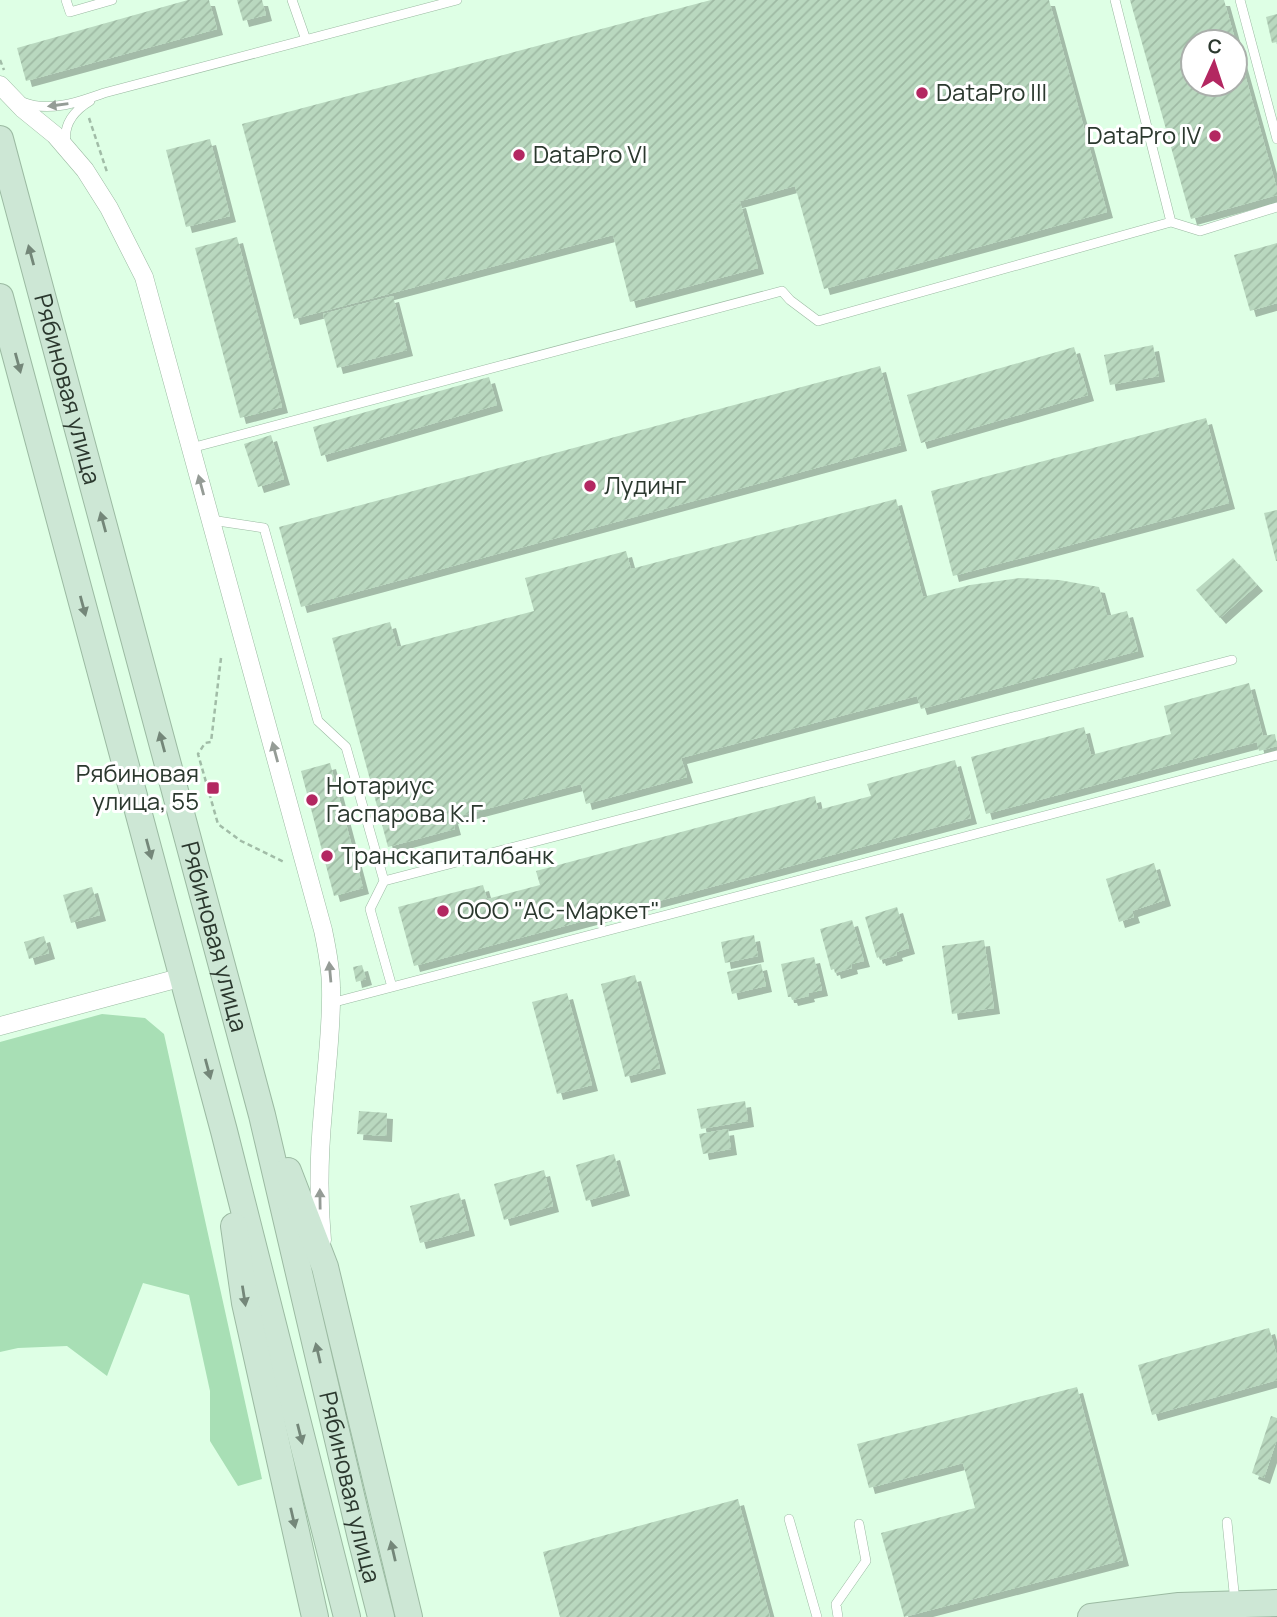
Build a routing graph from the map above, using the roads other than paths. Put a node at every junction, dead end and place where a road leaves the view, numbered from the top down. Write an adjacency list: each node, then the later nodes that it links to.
1 (66, 0): 2 (lane)
2 (112, 0)
3 (292, 0): 7 (lane)
4 (457, 0): 7 (lane)
5 (1115, 0): 14 (lane)
6 (1240, 0): 11 (lane)
7 (306, 40): 9 (lane)
8 (6, 92): 9 (lane, one-way to 8); 12 (street)
9 (104, 93): 12 (lane)
10 (0, 139): 25 (main road, Рябиновая улица, one-way to 10)
11 (1277, 139)
12 (70, 153): 16 (street)
13 (1277, 207): 14 (lane)
14 (1171, 222): 16 (lane)
15 (0, 297): 21 (main road, Рябиновая улица, one-way to 21)
16 (191, 448): 17 (street, one-way to 16)
17 (211, 520): 20 (lane); 23 (street, one-way to 17)
18 (1232, 660): 20 (lane)
19 (1277, 755): 22 (lane)
20 (384, 881): 22 (lane)
21 (183, 976): 24 (street); 26 (main road, Рябиновая улица, one-way to 26)
22 (392, 987): 23 (lane)
23 (331, 1003): 27 (street, one-way to 23)
24 (0, 1026)
25 (262, 1115): 27 (main road); 35 (main road, Рябиновая улица, one-way to 25)
26 (224, 1130): 33 (main road, one-way to 33); 34 (main road, Рябиновая улица, one-way to 34)
27 (325, 1267): 36 (main road, one-way to 27)
28 (789, 1519): 37 (lane)
29 (1227, 1522): 31 (lane)
30 (859, 1524): 38 (lane)
31 (1235, 1603): 32 (main road); 39 (main road)
32 (1277, 1603)
33 (315, 1617)
34 (347, 1617)
35 (382, 1617)
36 (409, 1617)
37 (817, 1617)
38 (838, 1617)
39 (1091, 1617)

